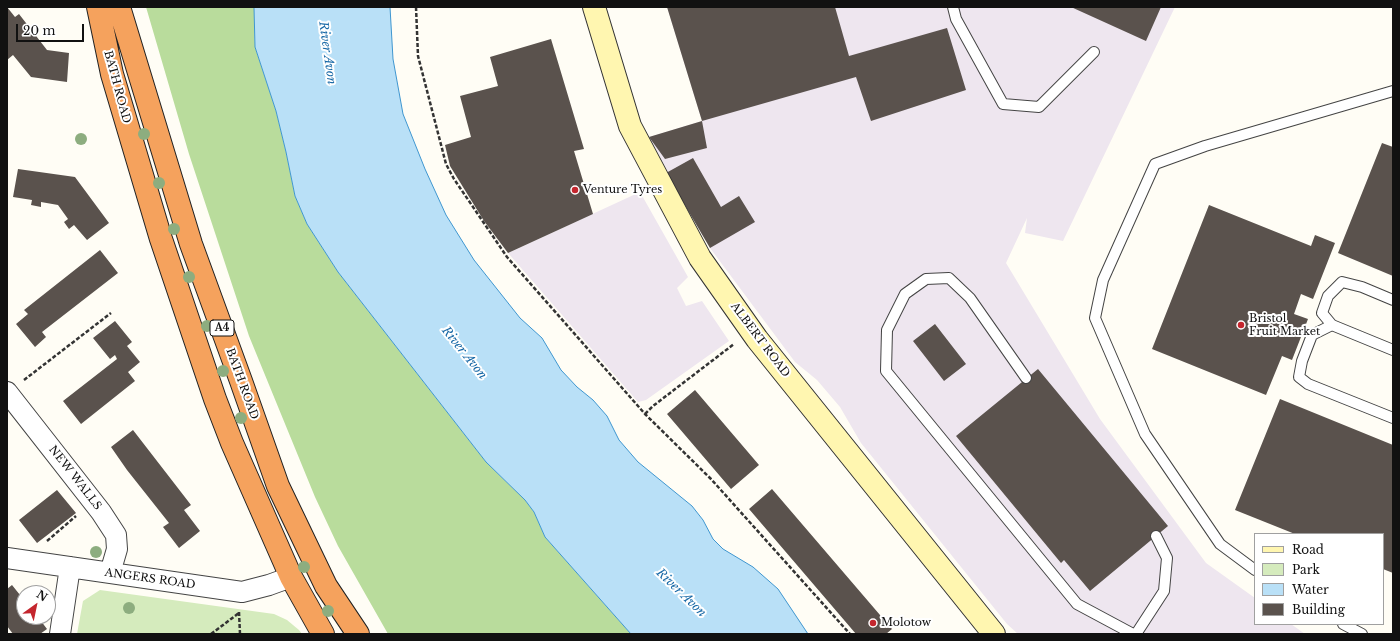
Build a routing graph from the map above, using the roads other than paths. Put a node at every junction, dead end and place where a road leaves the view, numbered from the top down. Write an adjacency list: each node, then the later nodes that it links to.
1 (98, 7): 18 (highway, BATH ROAD / A4)
2 (119, 7): 22 (highway, BATH ROAD / A4)
3 (594, 7): 23 (street, ALBERT ROAD)
4 (953, 7): 5 (lane)
5 (1094, 52)
6 (1393, 91): 16 (lane)
7 (1393, 300): 8 (lane)
8 (1332, 325): 9 (lane); 12 (lane)
9 (1393, 350)
10 (1026, 378): 24 (lane)
11 (12, 388): 17 (street, NEW WALLS)
12 (1393, 418)
13 (1156, 536): 24 (lane)
14 (7, 558): 15 (street, ANGERS ROAD)
15 (70, 567): 17 (street, ANGERS ROAD); 20 (street)
16 (1254, 569)
17 (110, 573): 18 (street, ANGERS ROAD)
18 (291, 577): 21 (highway, BATH ROAD / A4)
19 (1345, 625): 25 (lane)
20 (60, 634)
21 (323, 634)
22 (358, 634)
23 (994, 634)
24 (1134, 634)
25 (1362, 634)

